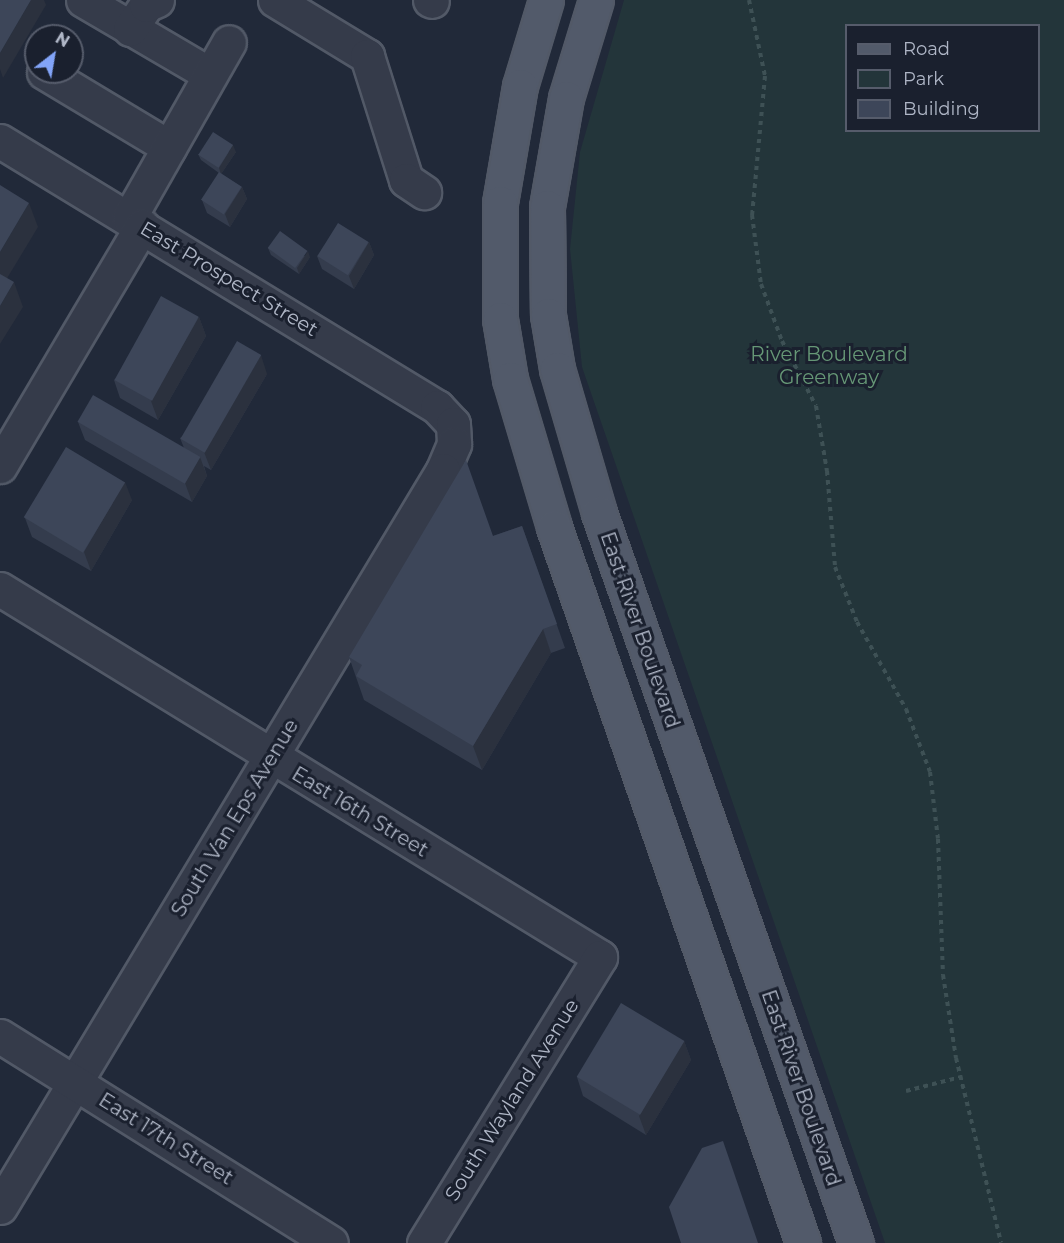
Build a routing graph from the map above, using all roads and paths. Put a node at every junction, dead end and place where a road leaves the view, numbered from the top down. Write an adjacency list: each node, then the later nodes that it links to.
1 (83, 0): 7 (street)
2 (157, 0): 7 (street)
3 (275, 0): 13 (street)
4 (546, 0): 27 (main road)
5 (596, 0): 28 (main road, East River Boulevard)
6 (749, 0): 21 (path)
7 (130, 29): 9 (street)
8 (229, 42): 9 (street)
9 (209, 74): 12 (street)
10 (65, 84): 12 (street)
11 (0, 141): 14 (street, East Prospect Street)
12 (169, 147): 14 (street)
13 (424, 192)
14 (135, 222): 15 (street, East Prospect Street); 16 (street)
15 (453, 424): 18 (street, South Van Eps Avenue)
16 (0, 466)
17 (0, 589): 18 (street, East 16th Street)
18 (272, 758): 19 (street, East 16th Street); 22 (street, South Van Eps Avenue)
19 (600, 957): 26 (street, South Wayland Avenue)
20 (0, 1036): 22 (street, East 17th Street)
21 (961, 1077): 23 (path); 29 (path)
22 (74, 1082): 24 (street, South Van Eps Avenue); 25 (street, East 17th Street)
23 (906, 1091)
24 (0, 1207)
25 (331, 1243)
26 (424, 1243)
27 (803, 1243)
28 (856, 1243)
29 (1001, 1243)

